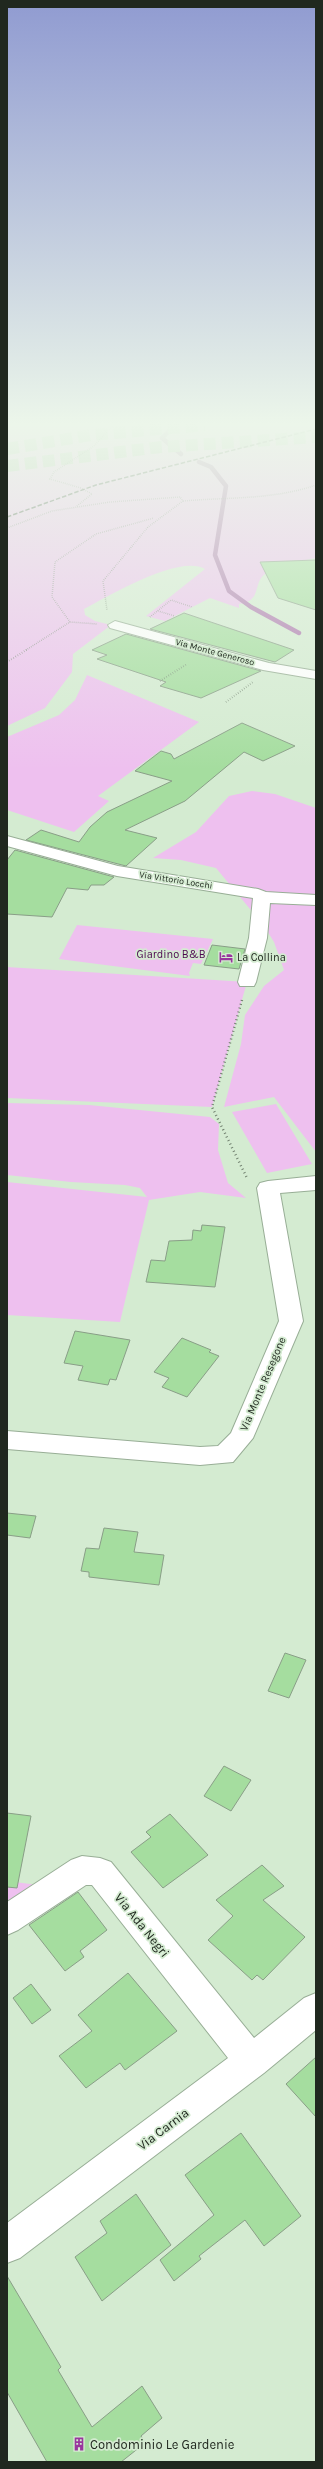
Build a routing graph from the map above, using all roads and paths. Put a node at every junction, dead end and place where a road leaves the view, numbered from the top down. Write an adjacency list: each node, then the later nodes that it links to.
1 (87, 540): 6 (path)
2 (134, 540): 7 (path)
3 (192, 607): 4 (path)
4 (158, 611): 5 (path); 8 (path)
5 (175, 616)
6 (70, 622): 7 (path); 10 (path)
7 (115, 625): 8 (street, Via Monte Generoso)
8 (134, 630): 9 (street, Via Monte Generoso)
9 (208, 651): 11 (street, Via Monte Generoso); 13 (path)
10 (7, 662)
11 (273, 668): 12 (street, Via Monte Generoso); 14 (path)
12 (316, 675)
13 (160, 681)
14 (226, 702)
15 (7, 841): 16 (street, Via Vittorio Locchi)
16 (262, 897): 17 (street); 18 (street)
17 (316, 900)
18 (246, 982): 20 (path)
19 (316, 1183): 20 (street)
20 (268, 1188): 21 (street, Via Monte Resegone)
21 (7, 1440)
22 (7, 1920): 24 (street, Via Ada Negri)
23 (316, 2009): 24 (street, Via Carnia)
24 (252, 2062): 25 (street, Via Carnia)
25 (7, 2245)

